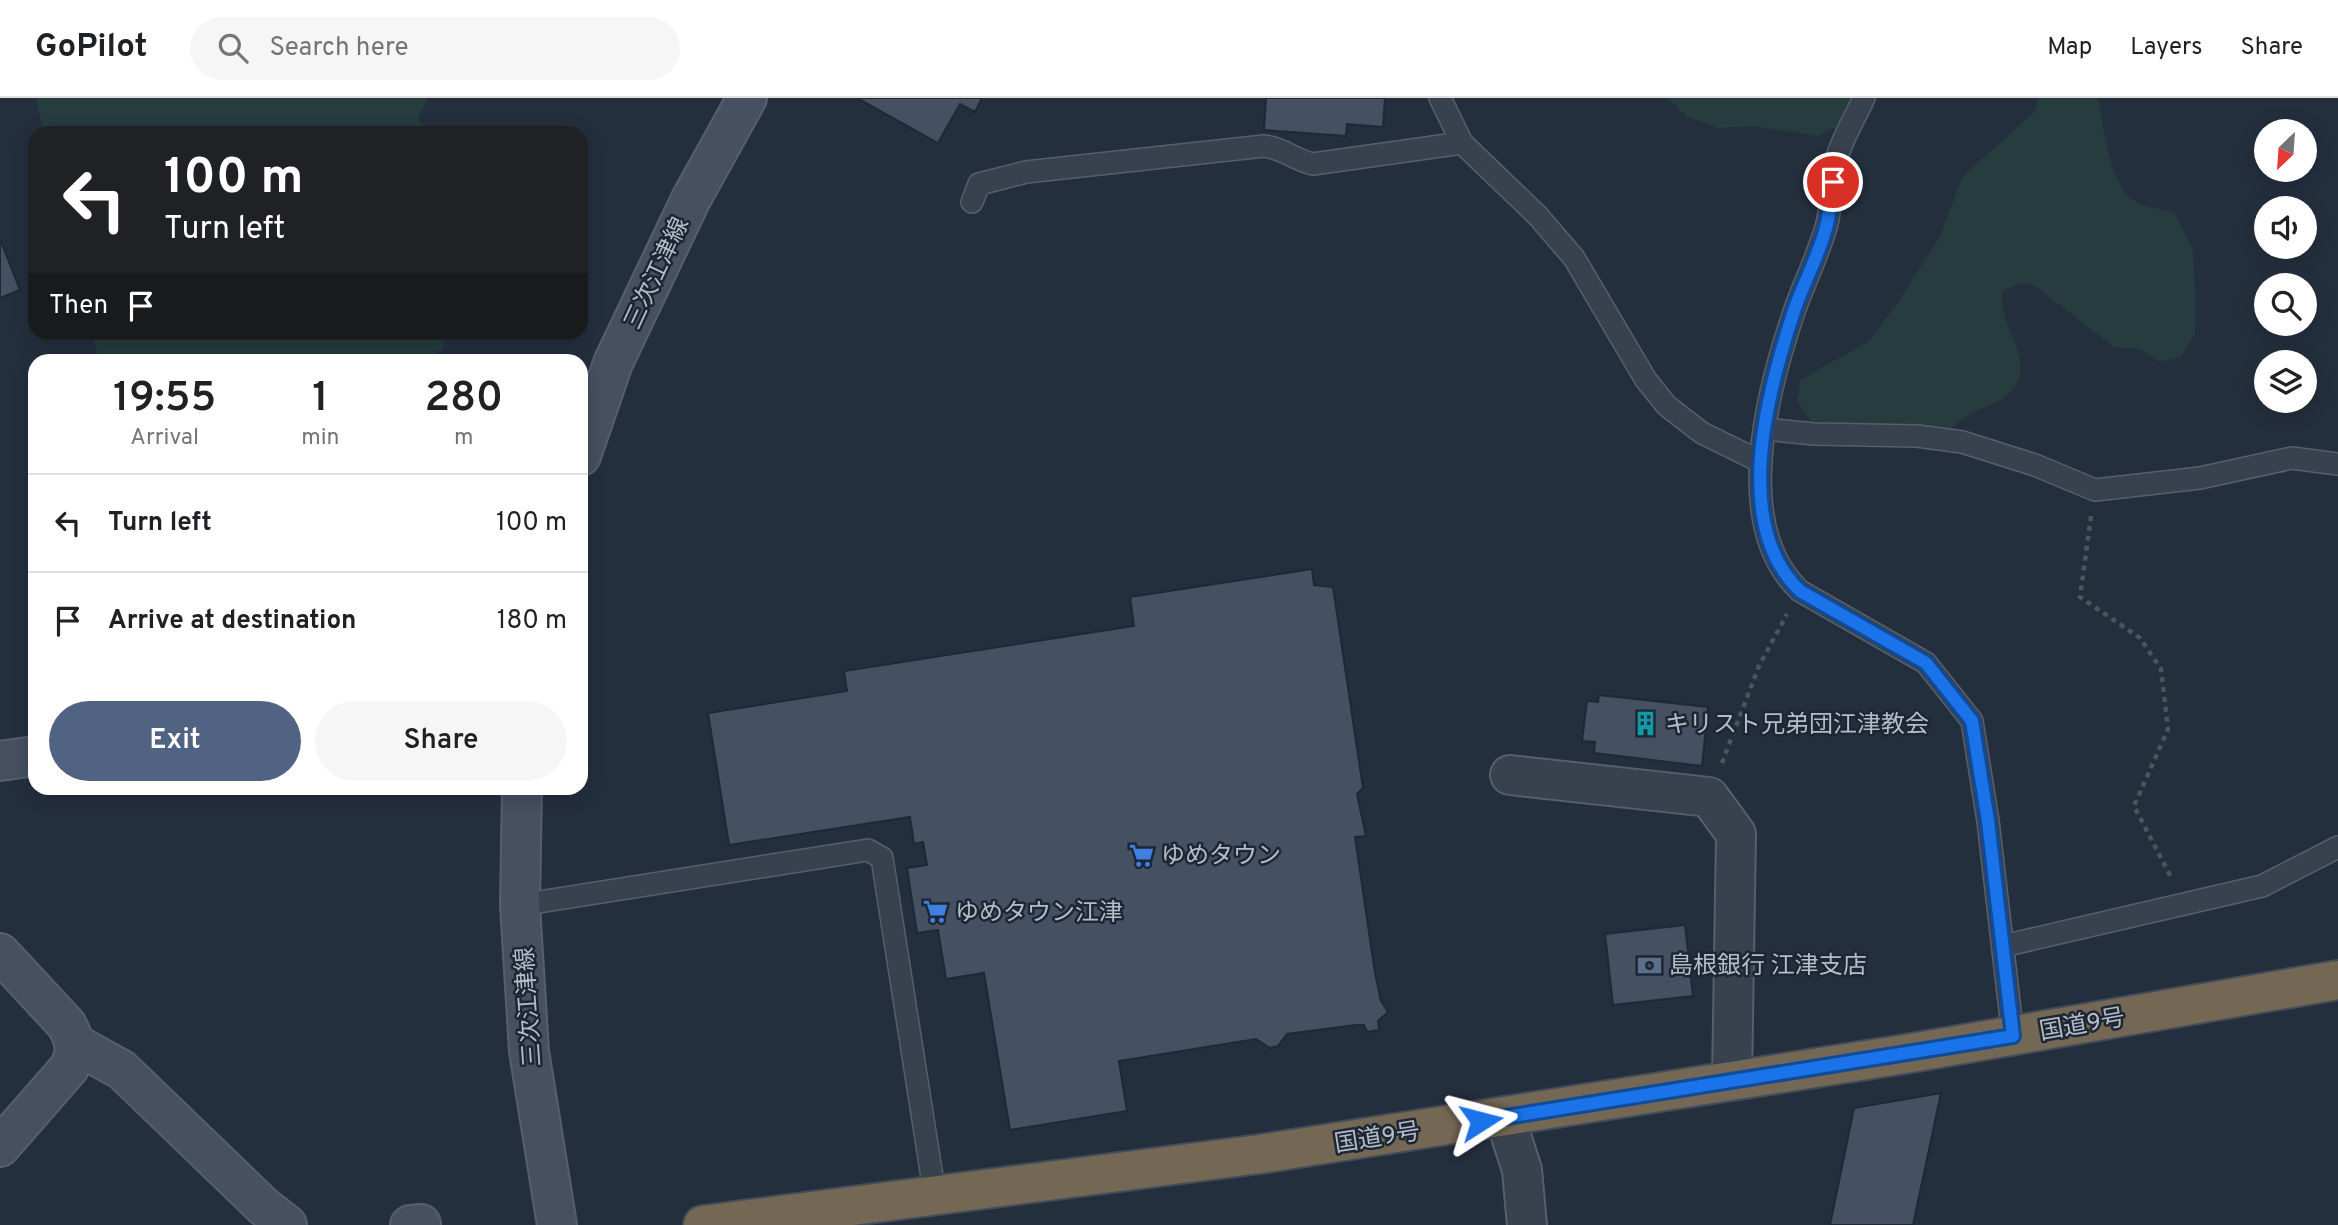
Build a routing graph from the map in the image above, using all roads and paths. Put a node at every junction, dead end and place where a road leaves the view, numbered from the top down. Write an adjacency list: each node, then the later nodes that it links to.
1 (747, 98): 7 (main road, 三次江津線)
2 (1440, 98): 4 (lane)
3 (1864, 98): 6 (lane)
4 (1462, 143): 5 (lane); 8 (lane)
5 (972, 202)
6 (1765, 429): 8 (lane); 10 (lane)
7 (588, 436)
8 (1761, 462): 11 (lane)
9 (2338, 464): 10 (lane)
10 (2095, 490): 18 (path)
11 (1800, 591): 16 (path); 20 (lane)
12 (28, 757): 13 (main road)
13 (0, 761)
14 (1510, 775): 16 (street)
15 (523, 795): 19 (main road, 三次江津線)
16 (1709, 797): 25 (street)
17 (2338, 848): 18 (lane)
18 (2185, 904): 20 (lane)
19 (520, 905): 28 (lane); 30 (main road, 三次江津線)
20 (2003, 946): 23 (lane)
21 (0, 953): 24 (main road)
22 (2338, 980): 23 (highway, 国道9号)
23 (2013, 1036): 25 (highway, 国道9号)
24 (75, 1044): 27 (main road); 29 (main road)
25 (1732, 1081): 26 (highway, 国道9号)
26 (1504, 1117): 28 (highway, 国道9号); 32 (street)
27 (0, 1147)
28 (935, 1196): 31 (highway, 国道9号)
29 (287, 1225)
30 (557, 1225)
31 (703, 1225)
32 (1527, 1225)

